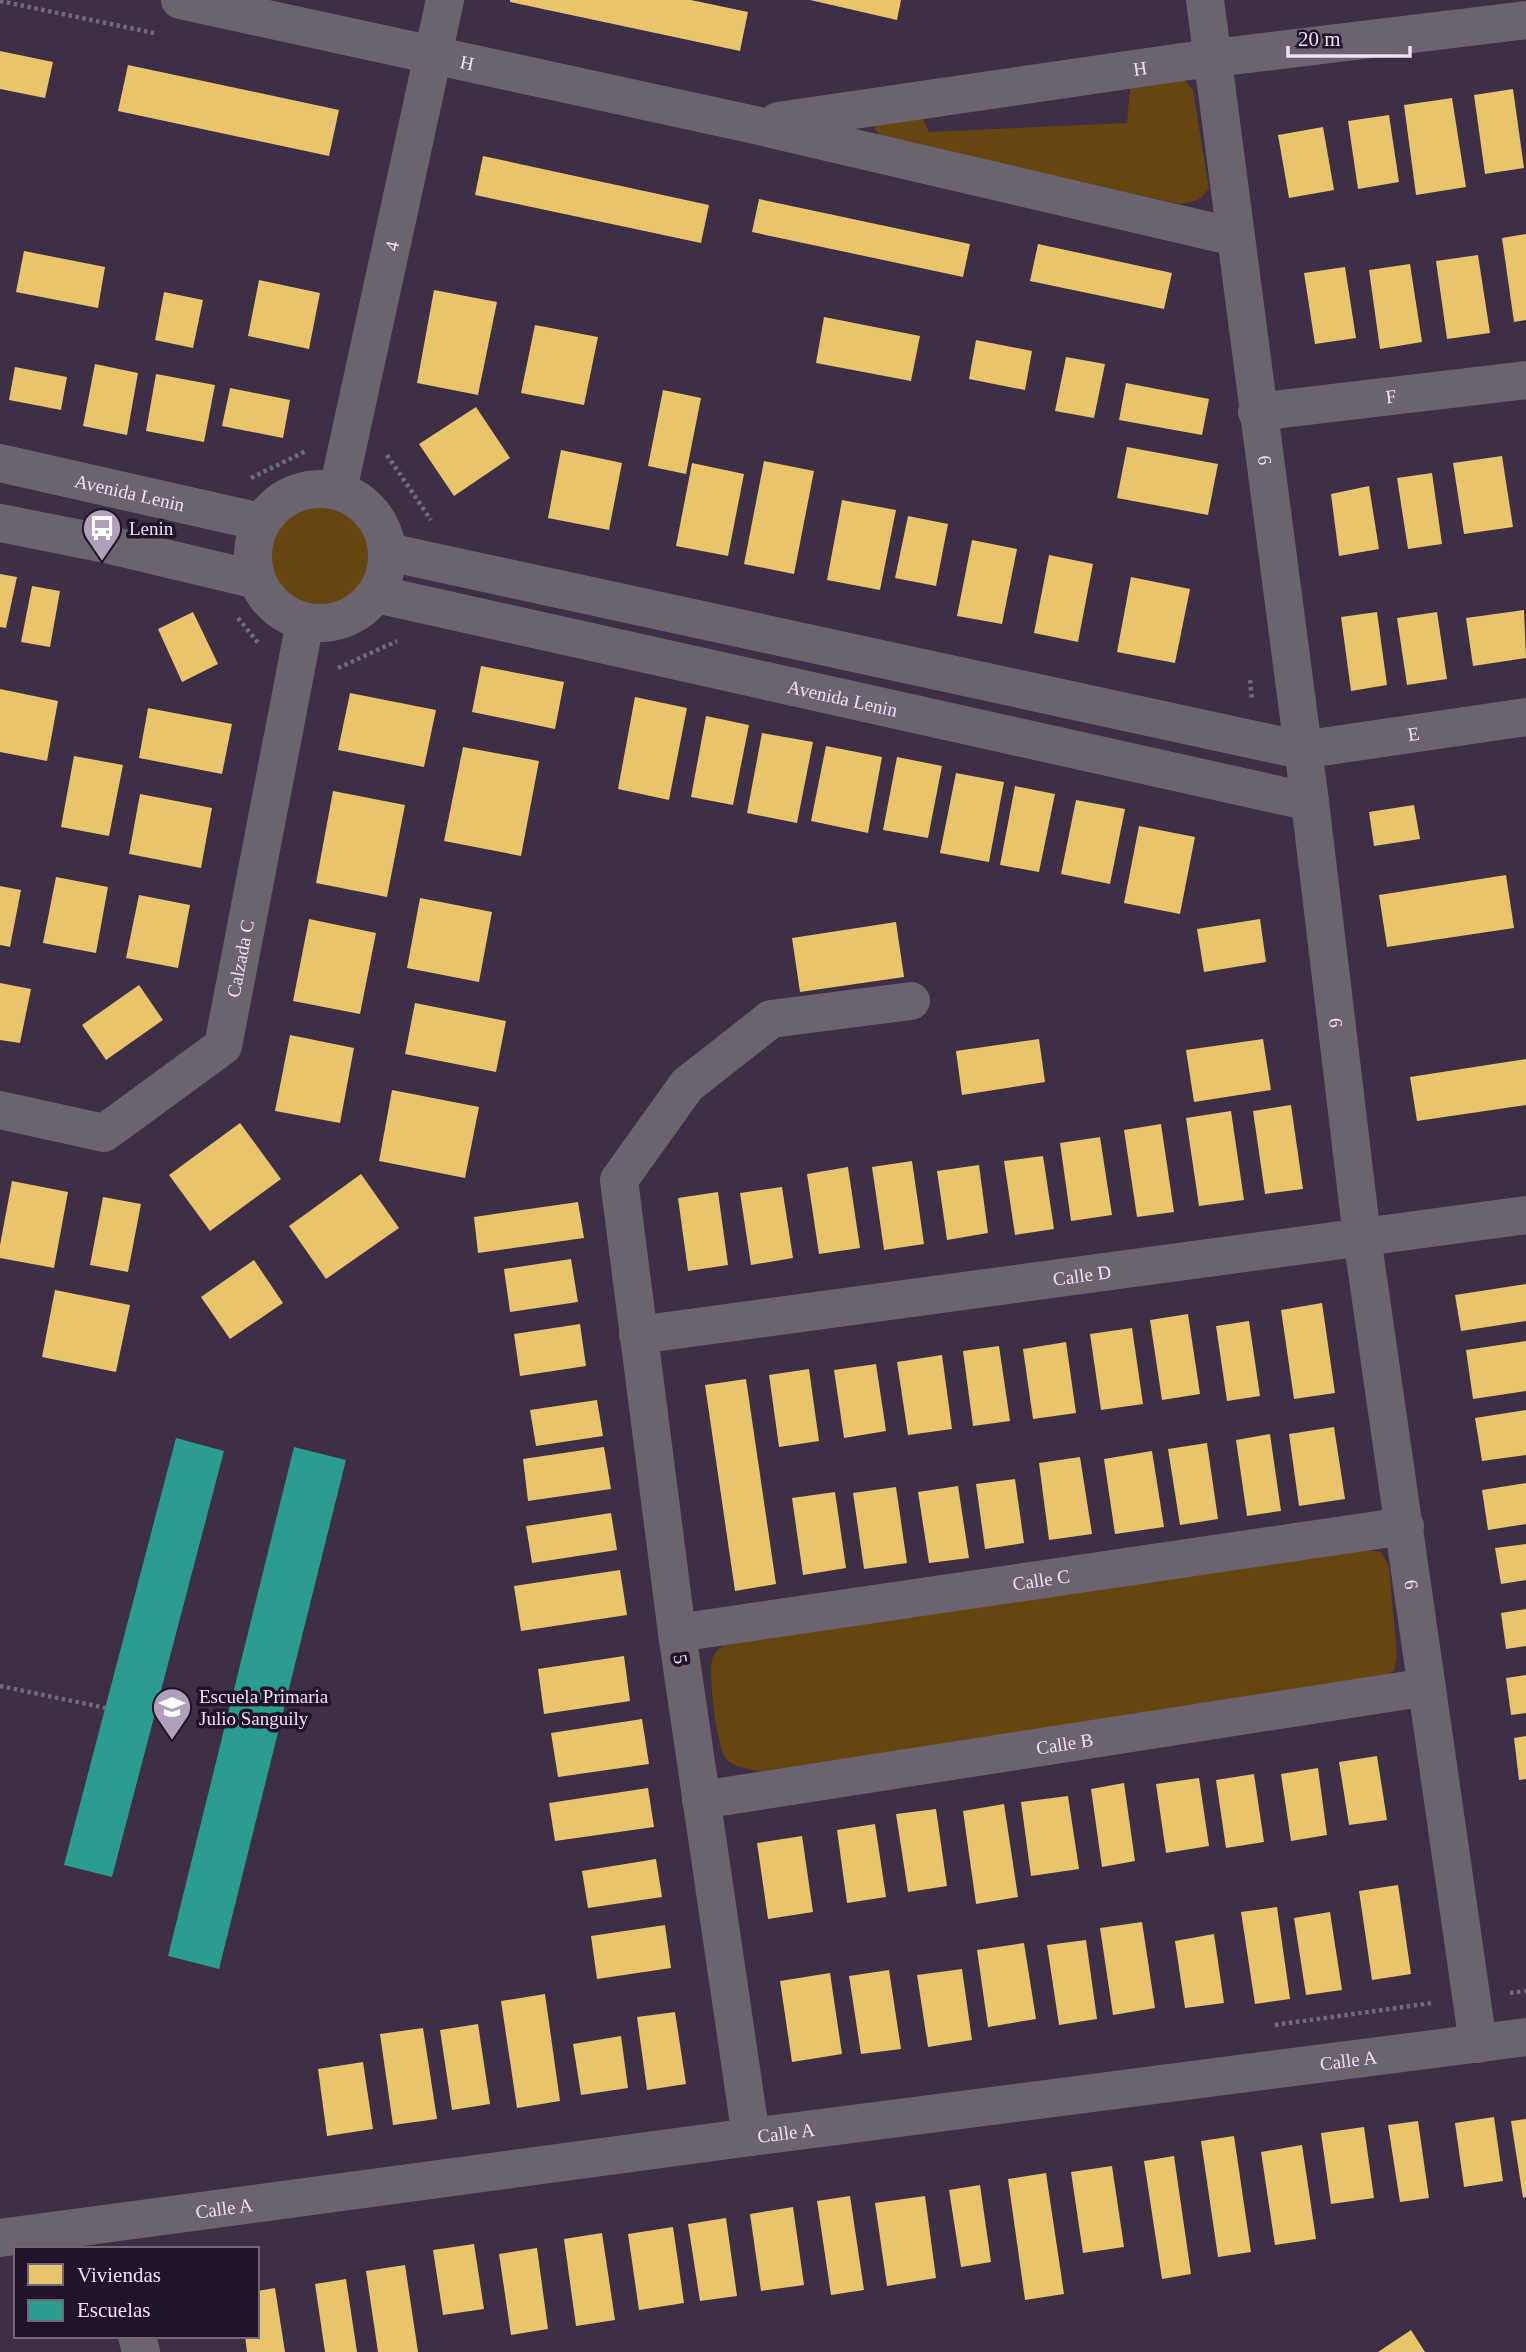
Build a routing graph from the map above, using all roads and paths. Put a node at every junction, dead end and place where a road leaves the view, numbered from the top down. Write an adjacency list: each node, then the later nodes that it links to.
1 (180, 0): 7 (street, H)
2 (445, 0): 7 (street, 4)
3 (1205, 0): 8 (street, 6)
4 (0, 1): 6 (path)
5 (1526, 20): 8 (street, H)
6 (161, 34)
7 (433, 54): 9 (street, H); 17 (street, 4)
8 (1212, 58): 9 (street, H); 10 (street, 6)
9 (755, 125): 10 (street, H)
10 (1235, 237): 12 (street, 6)
11 (1526, 380): 12 (street, F)
12 (1257, 412): 32 (street, 6)
13 (317, 445): 16 (path)
14 (384, 450): 20 (path)
15 (0, 463): 18 (street, Avenida Lenin)
16 (239, 475)
17 (338, 490): 18 (street); 21 (street)
18 (261, 522): 22 (street)
19 (0, 523): 22 (street)
20 (433, 523)
21 (388, 552): 23 (street); 32 (street)
22 (257, 580): 25 (street)
23 (376, 594): 25 (street); 33 (street, Avenida Lenin)
24 (238, 617): 27 (path)
25 (305, 622): 35 (street, Calzada C)
26 (408, 637): 28 (path)
27 (262, 647)
28 (332, 671)
29 (1249, 673): 30 (path)
30 (1239, 697)
31 (1526, 717): 32 (street, E)
32 (1301, 750): 33 (street, 6)
33 (1310, 802): 37 (street, 6)
34 (911, 1001): 38 (street, 5)
35 (0, 1110)
36 (1526, 1215): 37 (street, Calle D)
37 (1362, 1237): 38 (street, Calle D); 39 (street, 6)
38 (638, 1335): 40 (street, 5)
39 (1405, 1525): 40 (street, Calle C); 42 (street, 6)
40 (677, 1633): 44 (street, 5)
41 (0, 1686): 43 (path)
42 (1427, 1687): 44 (street, Calle B); 48 (street, 6)
43 (106, 1708)
44 (701, 1800): 49 (street, 5)
45 (1432, 1990): 46 (path)
46 (1267, 2026)
47 (1526, 2037): 48 (street, Calle A)
48 (1478, 2044): 49 (street, Calle A)
49 (751, 2137): 51 (street, Calle A)
50 (0, 2238): 51 (street, Calle A)
51 (58, 2241)

